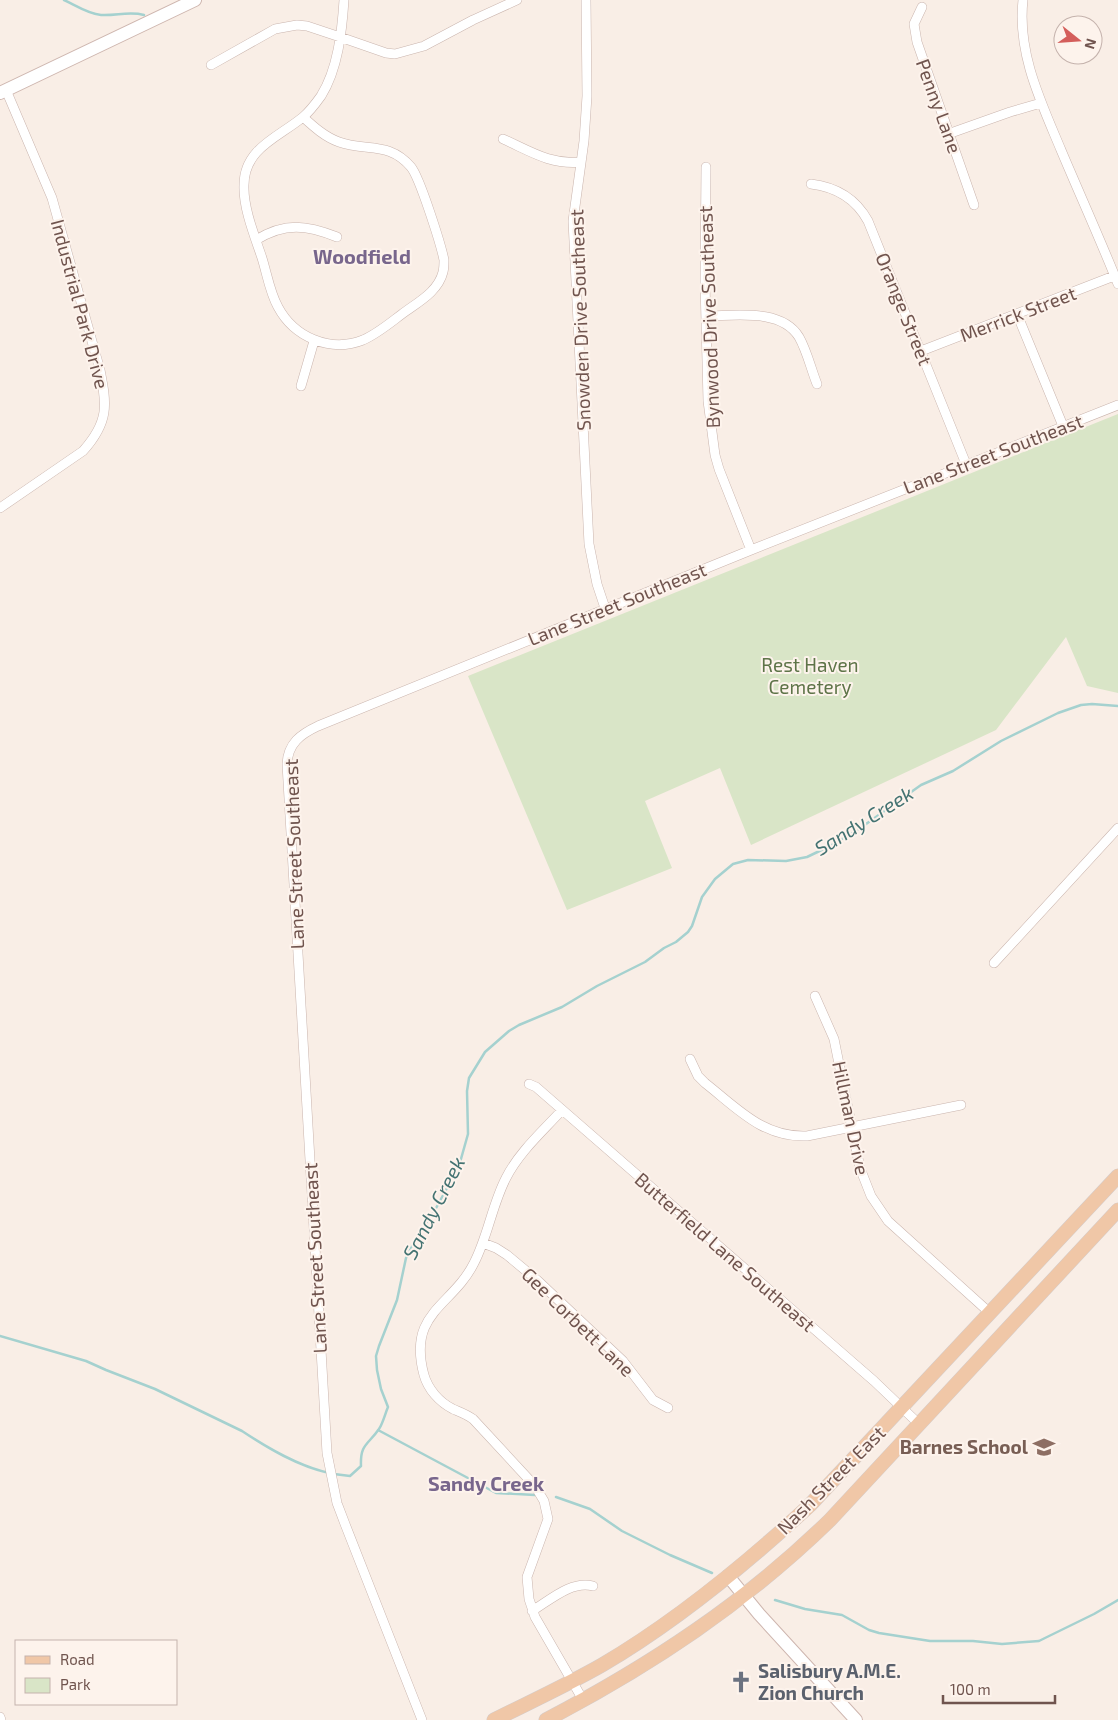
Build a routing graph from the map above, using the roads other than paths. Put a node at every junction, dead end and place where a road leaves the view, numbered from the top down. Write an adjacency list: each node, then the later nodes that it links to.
1 (195, 0): 9 (street)
2 (344, 0): 7 (street)
3 (518, 0): 7 (street)
4 (586, 0): 14 (street, Snowden Drive Southeast)
5 (1023, 0): 10 (street)
6 (922, 7): 12 (street, Penny Lane)
7 (340, 36): 8 (street); 11 (street)
8 (211, 65)
9 (3, 91): 30 (street, Industrial Park Drive)
10 (1041, 103): 12 (street); 20 (street)
11 (303, 117): 19 (street); 23 (street)
12 (948, 134): 17 (street, Penny Lane)
13 (503, 139): 14 (street)
14 (580, 162): 32 (street, Snowden Drive Southeast)
15 (706, 167): 22 (street, Bynwood Drive Southeast)
16 (812, 184): 24 (street, Orange Street)
17 (974, 205)
18 (337, 237): 19 (street)
19 (256, 240): 23 (street)
20 (1116, 280): 21 (street, Merrick Street)
21 (1017, 314): 24 (street, Merrick Street); 28 (street)
22 (706, 316): 25 (street); 31 (street, Bynwood Drive Southeast)
23 (314, 342): 26 (street)
24 (921, 352): 29 (street, Orange Street)
25 (817, 384)
26 (301, 386)
27 (1118, 404): 28 (street, Lane Street Southeast)
28 (1063, 426): 29 (street, Lane Street Southeast)
29 (966, 464): 31 (street, Lane Street Southeast)
30 (0, 508)
31 (751, 550): 32 (street, Lane Street Southeast)
32 (605, 608): 54 (street, Lane Street Southeast)
33 (1118, 828): 34 (street)
34 (994, 963)
35 (815, 996): 40 (street, Hillman Drive)
36 (690, 1059): 40 (street)
37 (529, 1084): 39 (street, Butterfield Lane Southeast)
38 (961, 1105): 40 (street)
39 (562, 1110): 43 (street); 46 (street, Butterfield Lane Southeast)
40 (851, 1126): 44 (street, Hillman Drive)
41 (1118, 1176): 44 (main road, Nash Street East)
42 (1118, 1210): 47 (main road, Nash Street East)
43 (483, 1243): 45 (street, Gee Corbett Lane); 51 (street)
44 (990, 1313): 46 (main road, Nash Street East)
45 (668, 1408)
46 (902, 1408): 47 (street, Butterfield Lane Southeast); 48 (main road, Nash Street East)
47 (919, 1424): 50 (main road, Nash Street East)
48 (728, 1576): 50 (street); 52 (main road, Nash Street East)
49 (593, 1586): 51 (street)
50 (745, 1596): 53 (main road, Nash Street East); 57 (street)
51 (532, 1611): 52 (street)
52 (572, 1680): 53 (street); 55 (main road, Nash Street East)
53 (583, 1700): 56 (main road, Nash Street East)
54 (422, 1720)
55 (494, 1720)
56 (546, 1720)
57 (856, 1720)

